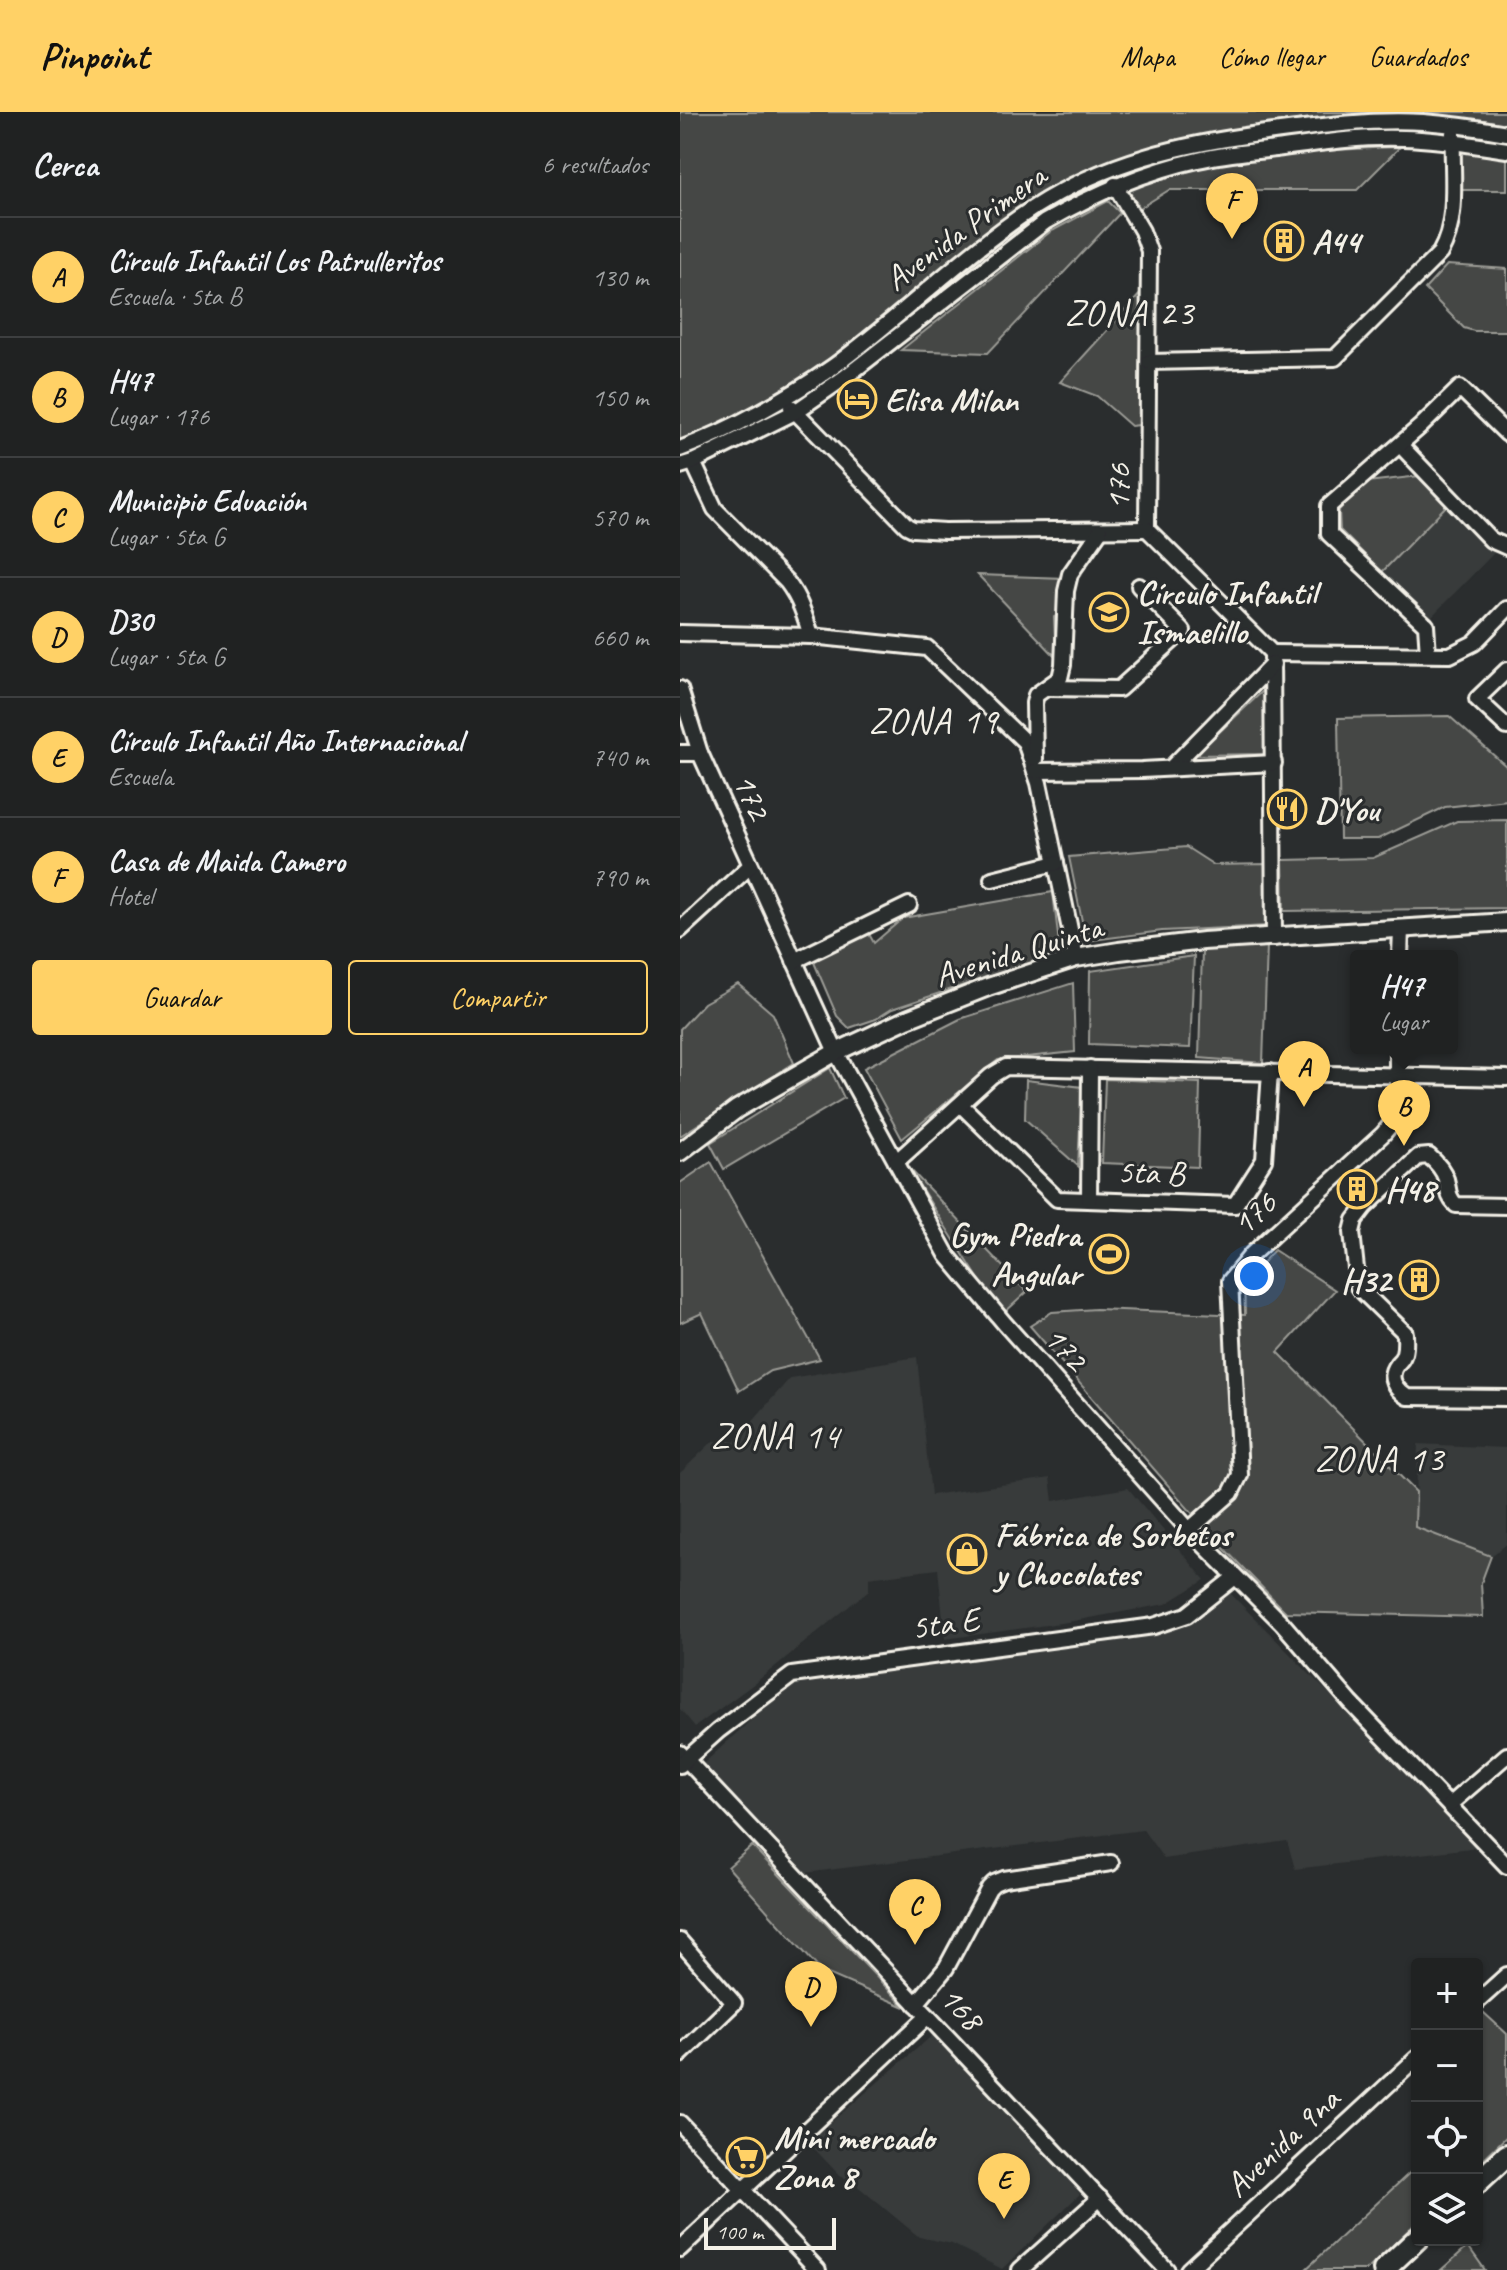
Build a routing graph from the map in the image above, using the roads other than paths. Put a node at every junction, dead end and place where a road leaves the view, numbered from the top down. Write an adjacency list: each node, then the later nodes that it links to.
1 (1453, 125): 2 (street, Avenida Primera); 3 (street); 7 (street, Avenida Primera)
2 (1507, 133)
3 (1453, 141): 4 (street, Avenida Primera); 5 (street, Avenida Primera); 6 (street)
4 (1507, 150)
5 (1115, 185): 6 (street, 176); 8 (street, Avenida Primera)
6 (1149, 362): 13 (street, 176)
7 (785, 399): 8 (street); 11 (street, Avenida Primera)
8 (795, 412): 12 (street, Avenida Primera); 14 (street)
9 (1504, 427): 10 (street)
10 (1400, 445): 15 (street); 20 (street)
11 (680, 449)
12 (687, 464): 19 (street)
13 (1147, 529): 14 (street); 21 (street, 176)
14 (1100, 531): 23 (street)
15 (1507, 547)
16 (1139, 586): 23 (street)
17 (1507, 609): 20 (street)
18 (680, 633): 19 (street)
19 (811, 636): 30 (street)
20 (1428, 654): 21 (street)
21 (1272, 658): 28 (street); 29 (street)
22 (1507, 670): 25 (street)
23 (1048, 688): 30 (street)
24 (680, 689): 27 (street, 172)
25 (1507, 727)
26 (680, 753): 27 (street)
27 (700, 753): 32 (street, 172)
28 (1274, 763): 29 (street); 38 (street)
29 (1172, 767): 30 (street)
30 (1035, 771): 31 (street)
31 (1056, 863): 33 (street); 40 (street)
32 (750, 866): 37 (street); 41 (street, 172)
33 (992, 879)
34 (909, 905): 41 (street)
35 (1507, 922): 36 (main road, Avenida Quinta)
36 (1401, 929): 38 (main road, Avenida Quinta); 39 (street)
37 (680, 930)
38 (1274, 938): 40 (main road, Avenida Quinta)
39 (1400, 950)
40 (1076, 958): 42 (main road, Avenida Quinta)
41 (794, 961): 42 (street, 172)
42 (836, 1052): 49 (main road, Avenida Quinta); 50 (street, 172)
43 (1397, 1054): 46 (street, 176)
44 (1090, 1068): 45 (street); 48 (street); 51 (street)
45 (1270, 1072): 46 (street); 51 (street, 5ta B)
46 (1396, 1075): 47 (street); 54 (street, 176)
47 (1507, 1078)
48 (961, 1105): 50 (street); 51 (street, 5ta B)
49 (680, 1152)
50 (896, 1162): 54 (street, 172)
51 (1089, 1200)
52 (1507, 1206): 53 (street)
53 (1507, 1398)
54 (1189, 1530): 55 (street, 172)
55 (1235, 1577): 57 (street, 5ta E); 58 (street, 172)
56 (1507, 1755): 58 (street)
57 (682, 1759): 64 (street, 168)
58 (1449, 1805): 60 (street, 172)
59 (1111, 1863): 64 (street)
60 (1507, 1866)
61 (680, 1941): 66 (street)
62 (1507, 1975): 63 (street)
63 (1483, 1997)
64 (916, 2004): 65 (street, 168)
65 (928, 2016): 71 (street); 72 (street, 168)
66 (680, 2055)
67 (1411, 2064): 78 (street, Avenida 9na)
68 (680, 2123): 71 (street)
69 (1507, 2155): 70 (highway)
70 (1483, 2177)
71 (743, 2190): 74 (street); 75 (street)
72 (1100, 2198): 76 (street); 77 (street, 168)
73 (1411, 2245): 79 (highway)
74 (680, 2249)
75 (818, 2270)
76 (1020, 2270)
77 (1167, 2270)
78 (1188, 2270)
79 (1384, 2270)

